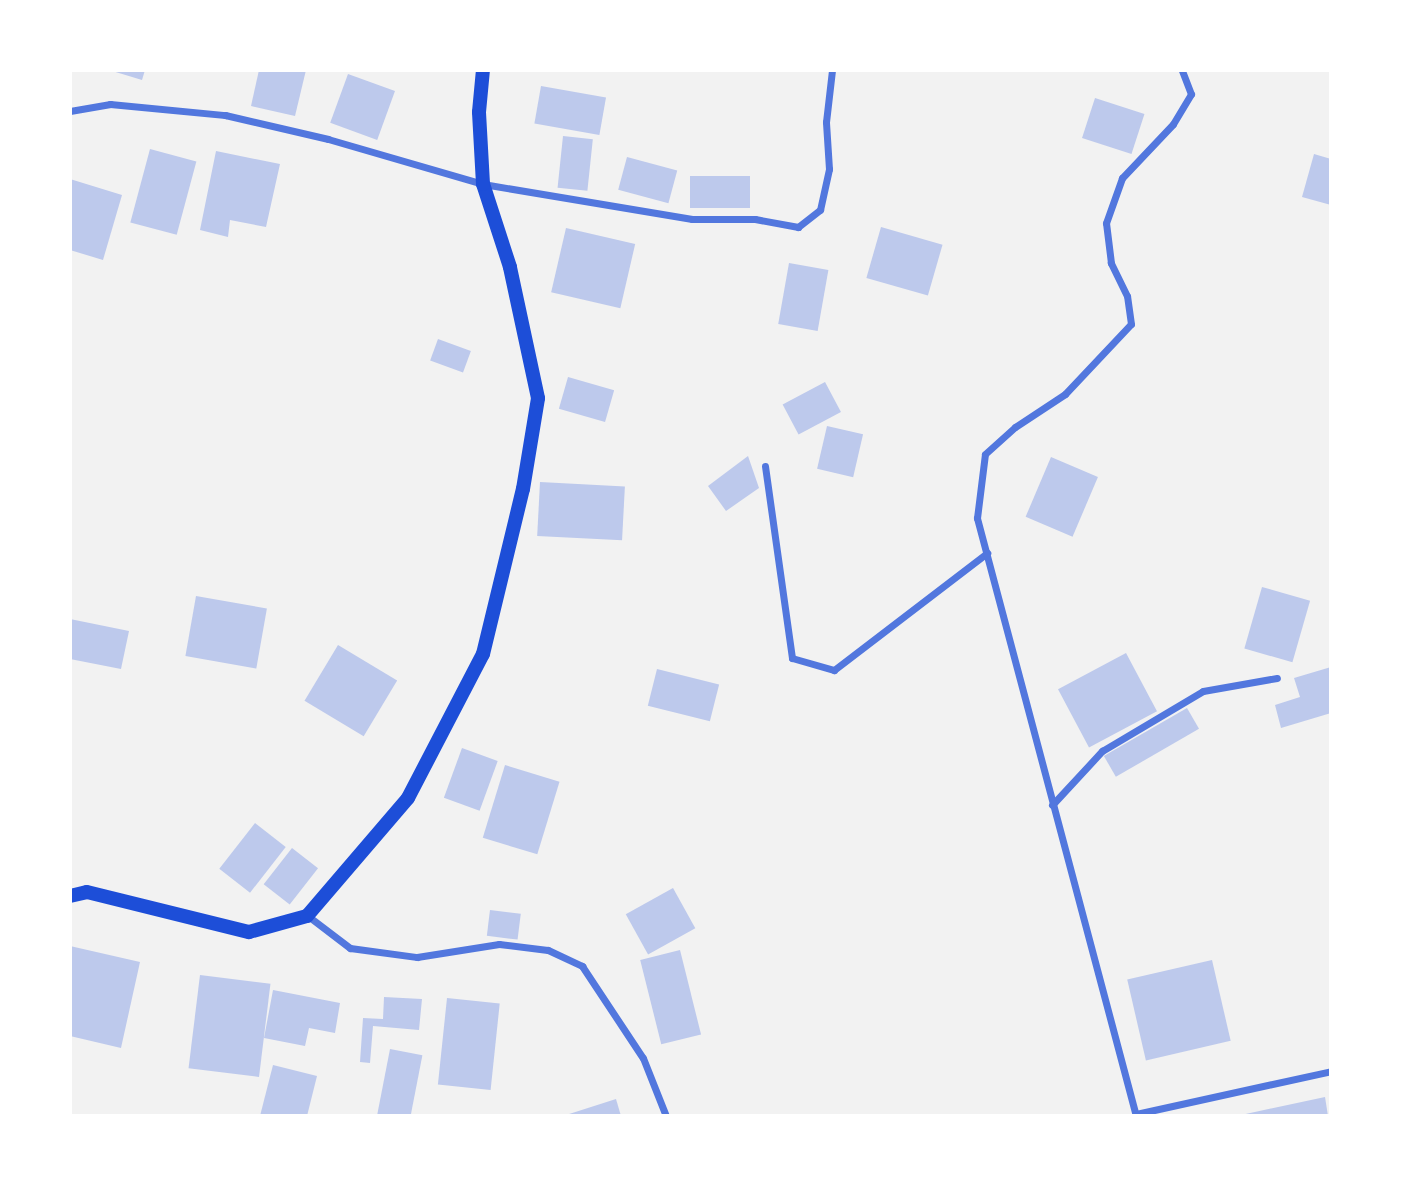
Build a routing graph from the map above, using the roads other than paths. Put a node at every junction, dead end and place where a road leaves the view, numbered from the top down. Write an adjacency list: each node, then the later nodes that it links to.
1 (483, 70): 5 (main road)
2 (832, 70): 5 (street)
3 (1182, 70): 7 (street)
4 (70, 111): 5 (street)
5 (483, 184): 11 (main road)
6 (765, 466): 7 (street)
7 (987, 553): 9 (street)
8 (1277, 678): 9 (street)
9 (1052, 805): 13 (street)
10 (70, 896): 11 (main road)
11 (307, 916): 14 (street)
12 (1331, 1070): 13 (street)
13 (1136, 1115)
14 (666, 1116)

